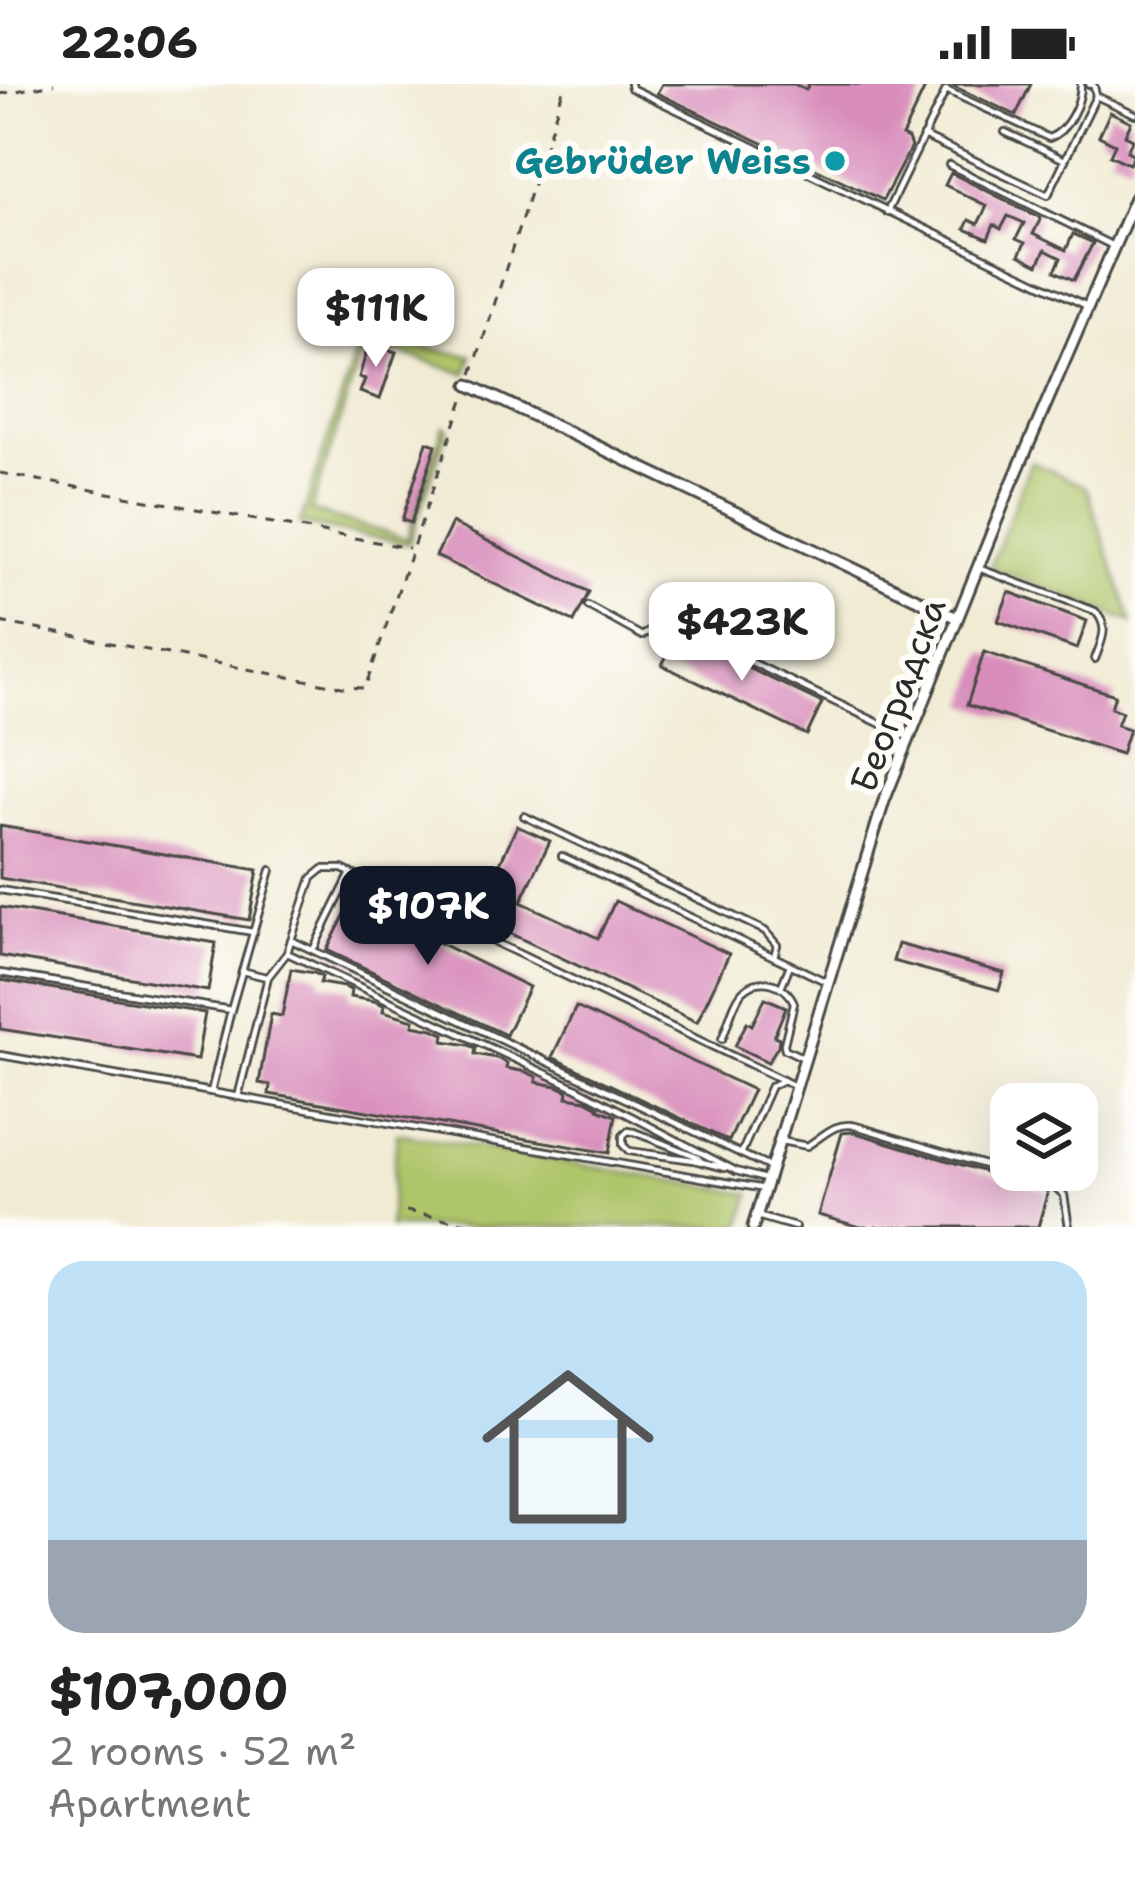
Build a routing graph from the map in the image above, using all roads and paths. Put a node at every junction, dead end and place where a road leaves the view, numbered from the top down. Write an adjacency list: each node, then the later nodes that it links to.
1 (54, 84): 6 (path)
2 (565, 84): 17 (path)
3 (630, 84): 14 (lane)
4 (1081, 84): 10 (lane)
5 (1089, 84): 7 (lane)
6 (0, 94)
7 (1096, 96): 8 (lane); 11 (lane)
8 (1135, 114)
9 (1005, 132): 11 (lane)
10 (923, 136): 11 (lane); 14 (lane)
11 (1065, 160)
12 (949, 165): 15 (lane)
13 (1135, 198): 15 (street, Београдска)
14 (886, 212): 16 (lane)
15 (1114, 246): 16 (street, Београдска)
16 (1087, 306): 20 (street, Београдска)
17 (469, 385): 19 (path); 22 (street)
18 (0, 473): 19 (path)
19 (411, 548): 23 (path)
20 (977, 568): 22 (street, Београдска); 24 (lane)
21 (588, 606): 25 (lane)
22 (957, 618): 25 (street, Београдска)
23 (0, 622)
24 (1095, 659)
25 (908, 737): 40 (street, Београдска)
26 (524, 816): 35 (lane)
27 (562, 856): 35 (lane)
28 (272, 869): 31 (lane)
29 (350, 872): 32 (lane); 33 (lane); 46 (lane)
30 (0, 890): 31 (lane)
31 (254, 932): 37 (lane)
32 (291, 940): 33 (lane); 34 (lane)
33 (313, 950): 51 (lane)
34 (286, 953): 39 (lane); 53 (lane)
35 (774, 957): 36 (lane)
36 (790, 964): 40 (lane); 41 (lane)
37 (242, 971): 39 (lane); 42 (lane)
38 (0, 973): 42 (lane)
39 (268, 977): 49 (lane)
40 (830, 983): 45 (street, Београдска)
41 (781, 987): 43 (lane); 45 (lane)
42 (231, 1010): 48 (lane)
43 (722, 1039)
44 (0, 1055): 48 (lane)
45 (806, 1059): 47 (street, Београдска)
46 (783, 1080): 47 (lane); 51 (lane)
47 (797, 1087): 50 (street, Београдска)
48 (211, 1092): 49 (lane)
49 (238, 1097): 54 (lane)
50 (780, 1141): 54 (street, Београдска); 59 (lane)
51 (741, 1154): 54 (lane)
52 (702, 1162): 52 (lane); 53 (lane)
53 (736, 1172): 54 (lane)
54 (768, 1179): 56 (street, Београдска)
55 (406, 1211): 57 (path)
56 (755, 1221): 58 (lane)
57 (469, 1225)
58 (795, 1227)
59 (1069, 1227)

